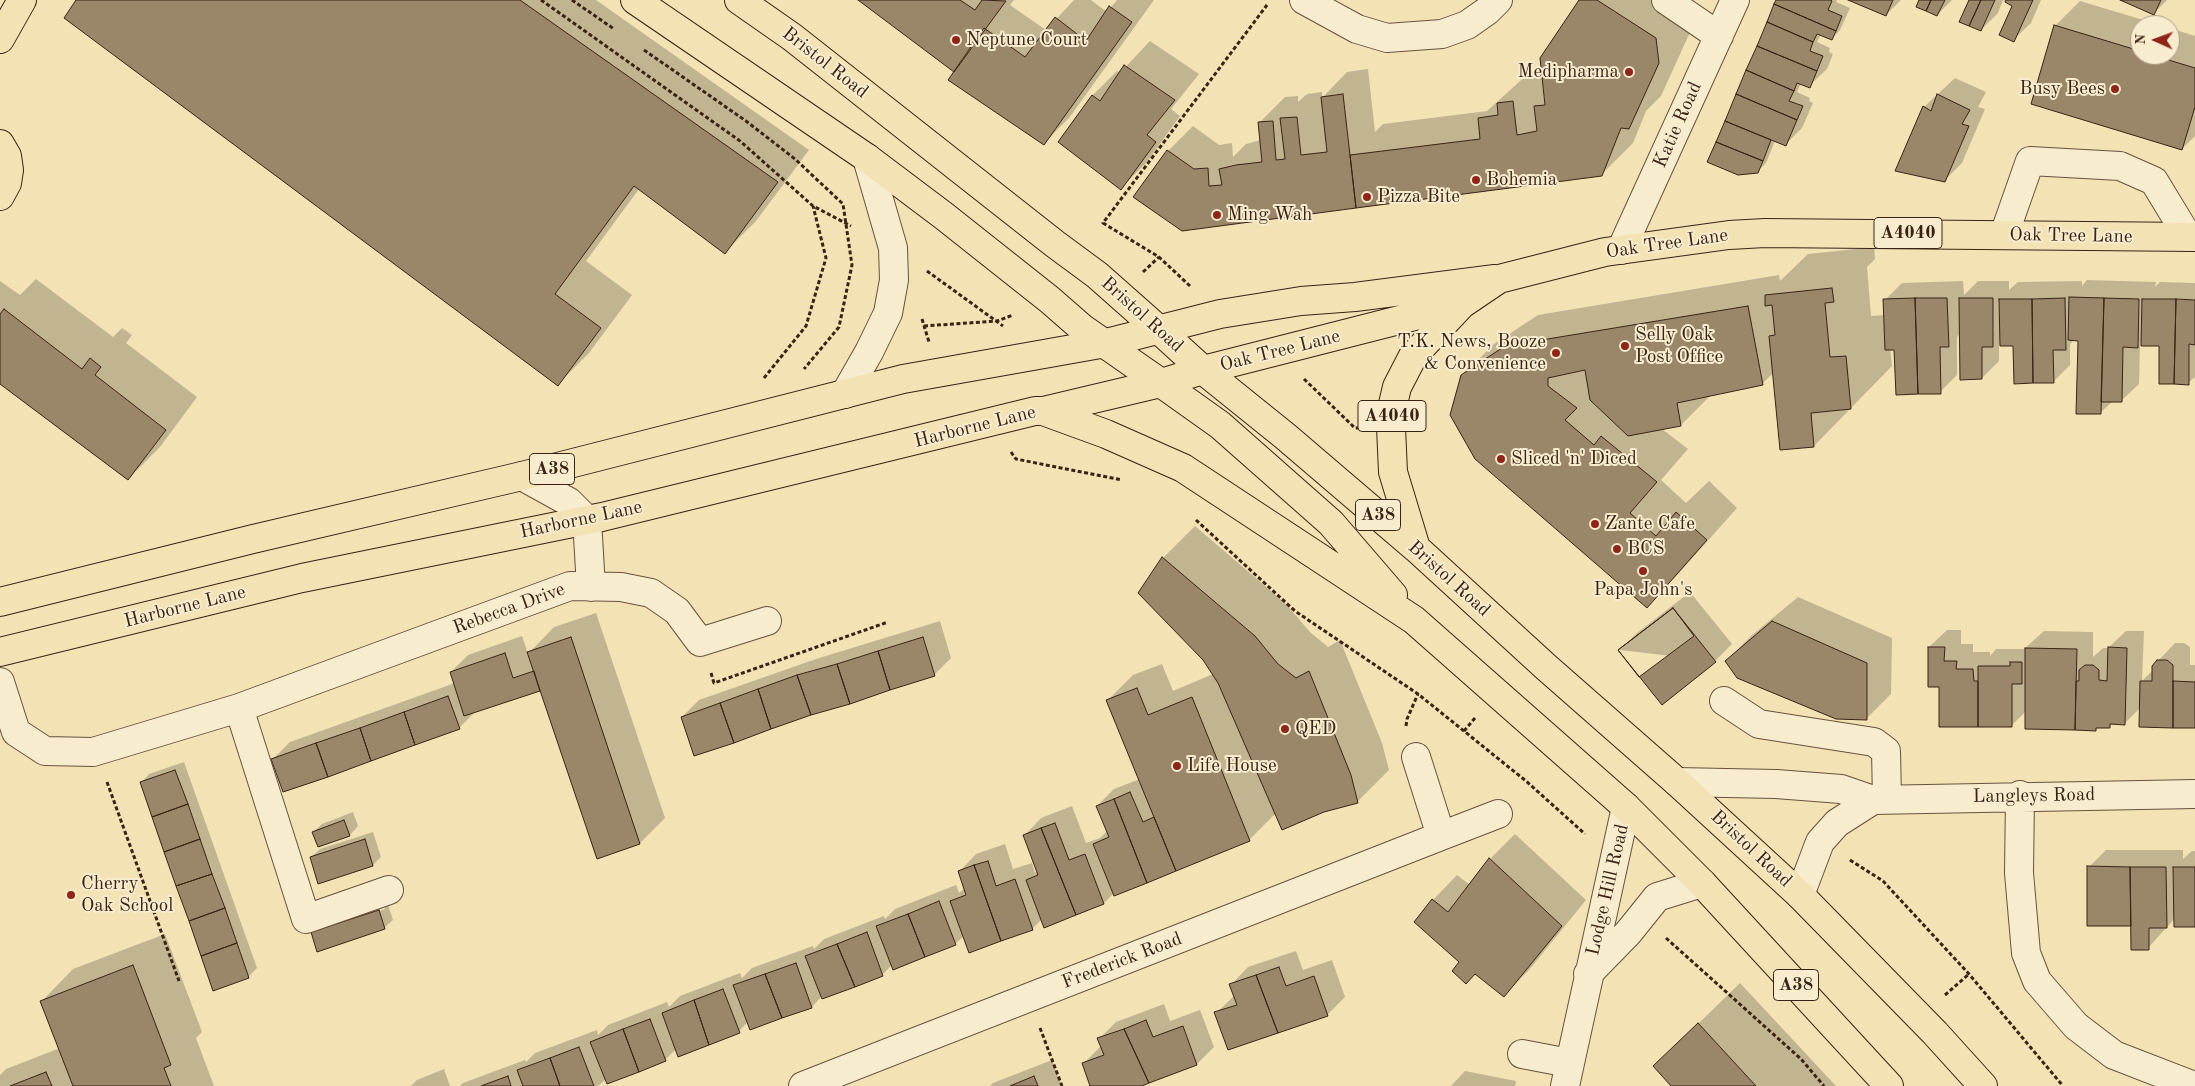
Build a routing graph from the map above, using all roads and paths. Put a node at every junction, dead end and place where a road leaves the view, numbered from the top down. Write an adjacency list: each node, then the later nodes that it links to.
1 (22, 0): 13 (main road)
2 (541, 0): 21 (path)
3 (572, 0): 11 (path)
4 (635, 0): 16 (main road, Bristol Road)
5 (739, 0): 25 (main road, Bristol Road)
6 (1304, 0): 7 (street)
7 (1498, 0)
8 (1666, 0): 12 (street)
9 (1735, 0): 12 (street, Katie Road)
10 (1267, 5): 23 (path)
11 (619, 33)
12 (1718, 36): 20 (street, Katie Road)
13 (0, 39)
14 (643, 50): 28 (path)
15 (0, 144): 17 (main road)
16 (867, 158): 26 (main road, Bristol Road); 30 (street)
17 (0, 196)
18 (2004, 235): 19 (main road, Oak Tree Lane / A4040); 19 (street); 20 (main road, Oak Tree Lane / A4040)
19 (2191, 237)
20 (1621, 250): 22 (main road, Oak Tree Lane / A4040)
21 (826, 258)
22 (1499, 279): 24 (main road, Oak Tree Lane / A4040); 25 (main road)
23 (1186, 282)
24 (1462, 304): 27 (main road, Oak Tree Lane / A4040); 35 (main road, A4040)
25 (1158, 329): 26 (main road); 27 (main road, Bristol Road / A38)
26 (1106, 343): 29 (main road, Bristol Road); 30 (main road, A38)
27 (1203, 370): 29 (main road, Oak Tree Lane / A4040); 35 (main road, Bristol Road / A38)
28 (802, 371)
29 (1160, 383): 31 (main road, Harborne Lane); 38 (main road, A38)
30 (845, 394): 32 (main road, A38)
31 (1043, 411): 34 (main road, Harborne Lane); 38 (main road, A38)
32 (522, 476): 34 (street); 37 (main road, A38)
33 (1193, 517): 47 (path)
34 (587, 520): 36 (street); 42 (main road, Harborne Lane)
35 (1416, 548): 50 (main road, Bristol Road / A38)
36 (591, 587): 41 (street, Rebecca Drive); 45 (street, Rebecca Drive)
37 (0, 602)
38 (1414, 620): 54 (main road, A38)
39 (767, 621): 41 (street)
40 (888, 622): 41 (path)
41 (700, 642)
42 (0, 652)
43 (0, 682): 48 (street, Rebecca Drive)
44 (1724, 701): 53 (street)
45 (239, 708): 48 (street, Rebecca Drive); 60 (street)
46 (1473, 721): 47 (path)
47 (1464, 731): 57 (path)
48 (92, 752): 64 (path)
49 (1416, 756): 56 (street)
50 (1677, 782): 53 (street, Langleys Road); 61 (main road, Bristol Road / A38)
51 (2195, 794): 52 (street, Langleys Road)
52 (2020, 796): 53 (street, Langleys Road); 74 (street)
53 (1880, 799): 61 (street)
54 (1626, 807): 59 (main road, A38); 63 (street, Lodge Hill Road)
55 (1498, 814): 56 (street, Frederick Road)
56 (1441, 836): 65 (street, Frederick Road)
57 (1592, 840)
58 (1846, 857): 73 (path)
59 (1702, 883): 62 (street, Lodge Hill Road); 71 (main road, A38)
60 (389, 890)
61 (1800, 895): 72 (main road, Bristol Road / A38)
62 (1642, 916): 63 (street, Lodge Hill Road); 70 (path)
63 (1588, 974): 67 (street, Lodge Hill Road)
64 (179, 981)
65 (1028, 997): 68 (street, Frederick Road); 69 (path)
66 (1522, 1054): 67 (street)
67 (1567, 1075)
68 (802, 1086)
69 (1062, 1086)
70 (1824, 1086)
71 (1889, 1086)
72 (1983, 1086)
73 (2062, 1086)
74 (2194, 1086)

